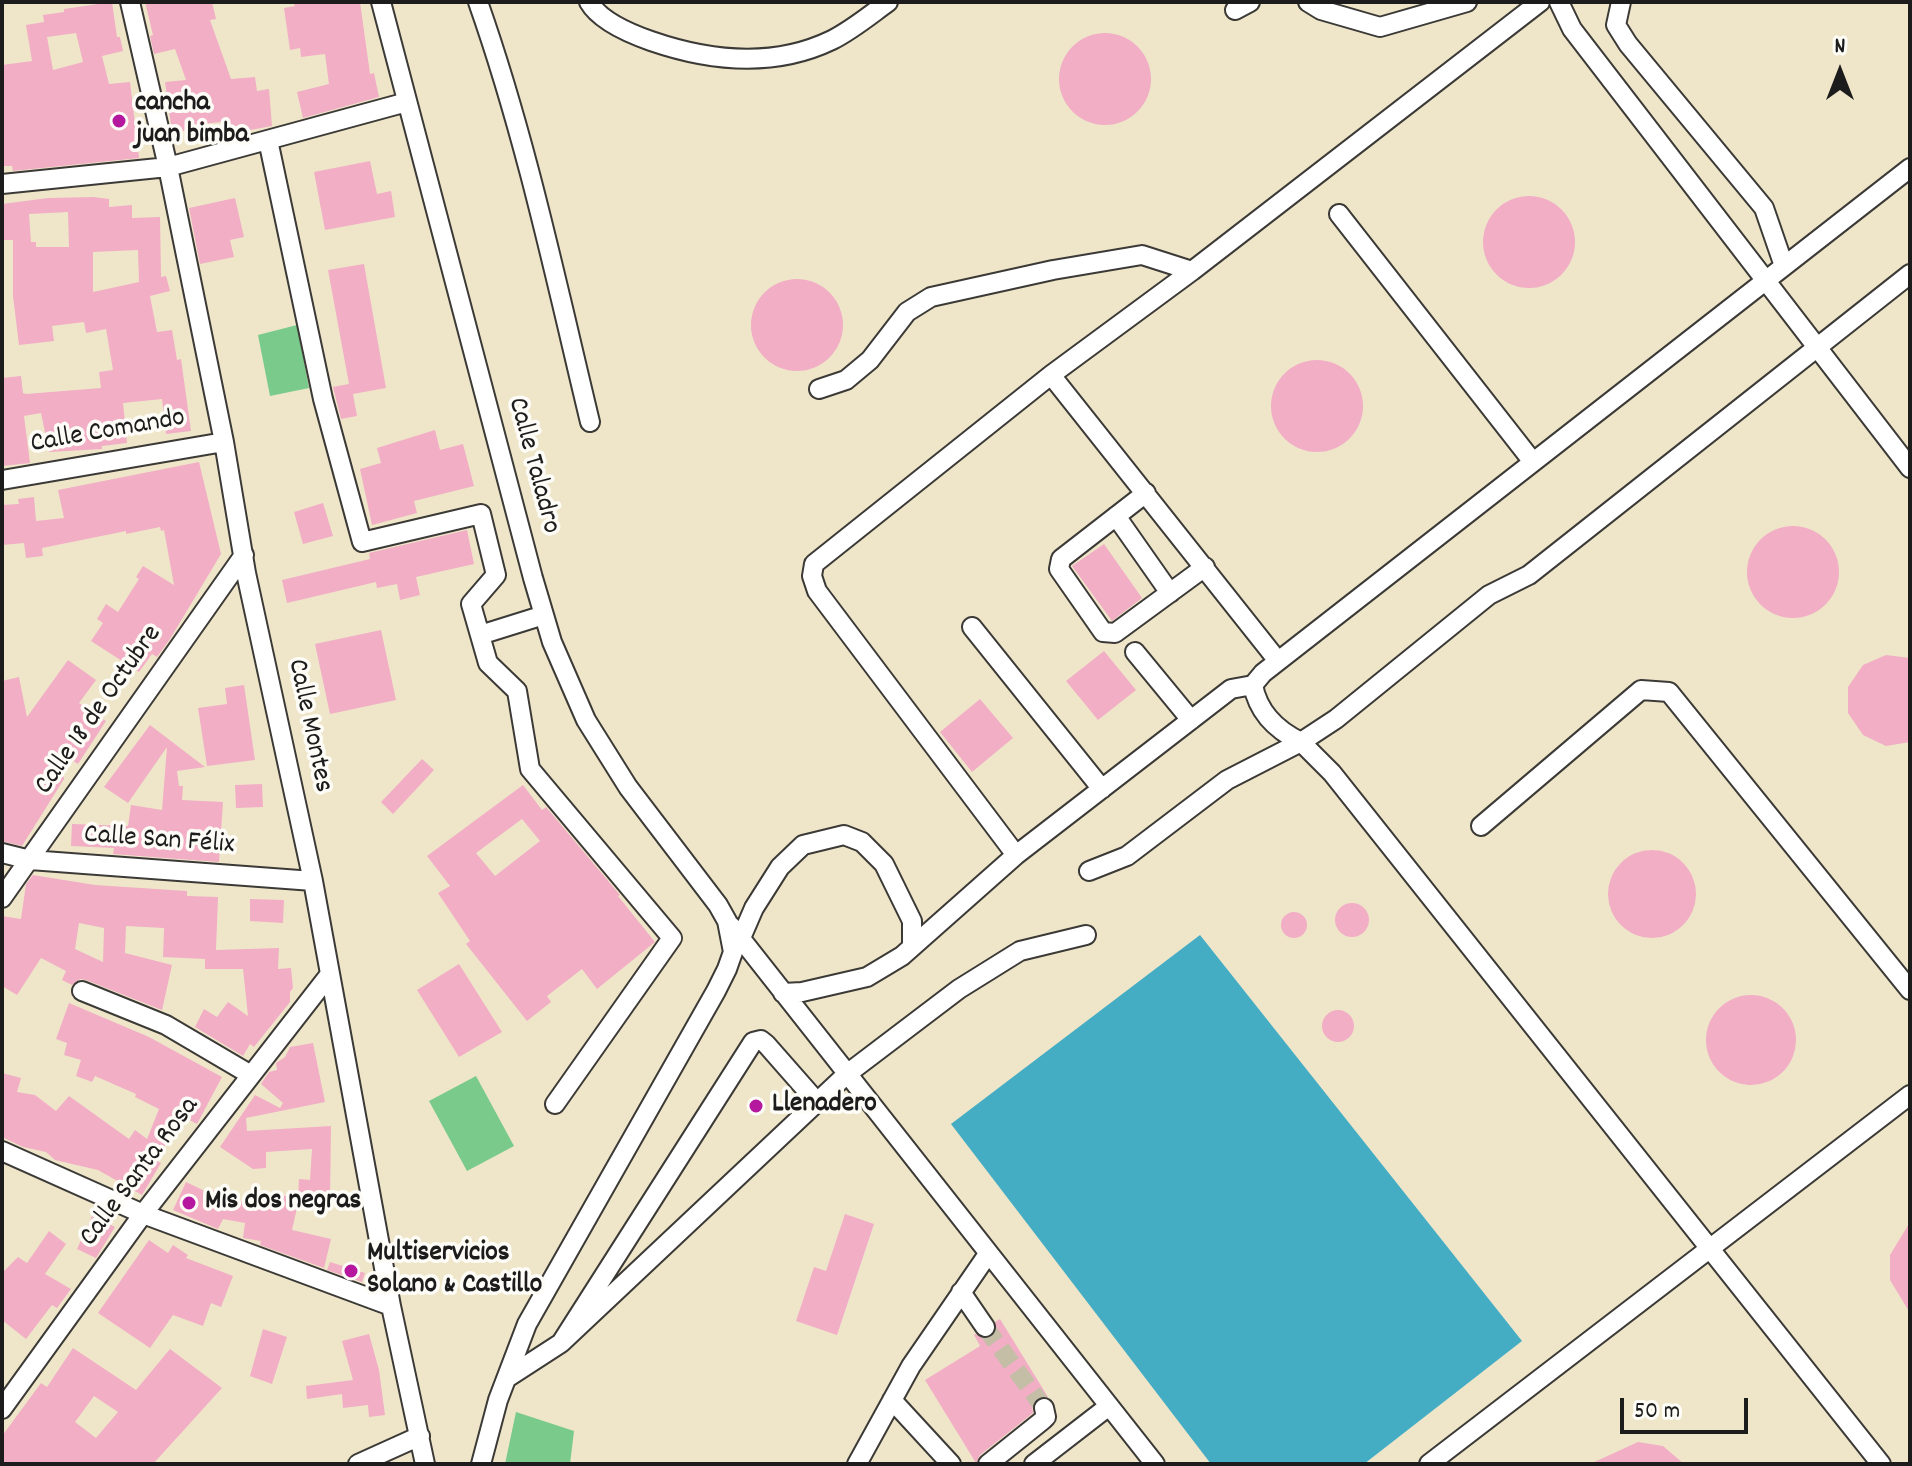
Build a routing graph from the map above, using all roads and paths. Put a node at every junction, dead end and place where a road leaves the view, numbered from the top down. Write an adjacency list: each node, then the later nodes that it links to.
1 (130, 2): 13 (street, Calle Montes)
2 (381, 2): 11 (street, Calle Taladro)
3 (478, 2): 24 (street)
4 (589, 2): 5 (street)
5 (888, 2)
6 (1308, 2): 7 (street)
7 (1467, 2)
8 (1540, 2): 18 (street)
9 (1559, 2): 20 (street)
10 (1621, 2): 17 (street)
11 (407, 102): 12 (street); 34 (street, Calle Taladro)
12 (268, 140): 13 (street); 36 (street)
13 (168, 167): 15 (street); 25 (street, Calle Montes)
14 (1910, 168): 17 (street)
15 (2, 184)
16 (1339, 214): 26 (street)
17 (1784, 266): 20 (street)
18 (1192, 271): 22 (street); 23 (street)
19 (1910, 274): 21 (street)
20 (1765, 280): 21 (street); 26 (street)
21 (1816, 346): 27 (street); 41 (street)
22 (1051, 375): 29 (street); 45 (street)
23 (819, 389)
24 (590, 422)
25 (224, 442): 28 (street, Calle Comando); 31 (street, Calle Montes)
26 (1533, 462): 38 (street)
27 (1910, 468)
28 (2, 480)
29 (1146, 493): 30 (street); 32 (street)
30 (1116, 516): 33 (street); 33 (street)
31 (244, 555): 46 (street, Calle 18 de Octubre); 48 (street, Calle Montes)
32 (1205, 567): 33 (street); 38 (street)
33 (1170, 593)
34 (544, 615): 36 (street); 50 (street, Calle Taladro)
35 (972, 627): 42 (street)
36 (480, 635): 62 (street)
37 (1135, 652): 40 (street)
38 (1278, 661): 39 (street)
39 (1253, 685): 40 (street); 41 (street)
40 (1191, 720): 42 (street)
41 (1301, 742): 47 (street); 65 (street)
42 (1102, 789): 45 (street)
43 (1481, 826): 55 (street)
44 (2, 853): 46 (street, Calle San Félix)
45 (1016, 855): 53 (street)
46 (30, 860): 48 (street, Calle San Félix); 49 (street, Calle 18 de Octubre)
47 (1089, 871)
48 (313, 881): 54 (street, Calle Montes)
49 (2, 898)
50 (722, 913): 52 (street, Calle Taladro); 71 (street)
51 (1086, 935): 58 (street)
52 (741, 938): 53 (street); 57 (street)
53 (912, 947): 57 (street)
54 (330, 974): 59 (street, Calle Santa Rosa); 68 (street, Calle Montes)
55 (1910, 990)
56 (82, 991): 59 (street)
57 (783, 993): 58 (street)
58 (847, 1074): 61 (street); 66 (street)
59 (251, 1075): 64 (street, Calle Santa Rosa)
60 (1910, 1095): 65 (street)
61 (817, 1102): 70 (street); 70 (street)
62 (555, 1104)
63 (2, 1151): 64 (street)
64 (143, 1214): 68 (street); 75 (street, Calle Santa Rosa)
65 (1711, 1248): 85 (street); 86 (street)
66 (988, 1254): 67 (street); 73 (street)
67 (961, 1292): 69 (street); 72 (street)
68 (391, 1306): 76 (street, Calle Montes)
69 (985, 1327)
70 (561, 1343): 71 (street)
71 (507, 1378): 79 (street)
72 (892, 1400): 80 (street); 81 (street)
73 (1109, 1406): 83 (street); 84 (street)
74 (1044, 1408): 82 (street)
75 (2, 1409)
76 (420, 1436): 77 (street); 78 (street, Calle Montes)
77 (358, 1464)
78 (425, 1464)
79 (481, 1464)
80 (857, 1464)
81 (951, 1464)
82 (988, 1464)
83 (1034, 1464)
84 (1155, 1464)
85 (1429, 1464)
86 (1881, 1464)

